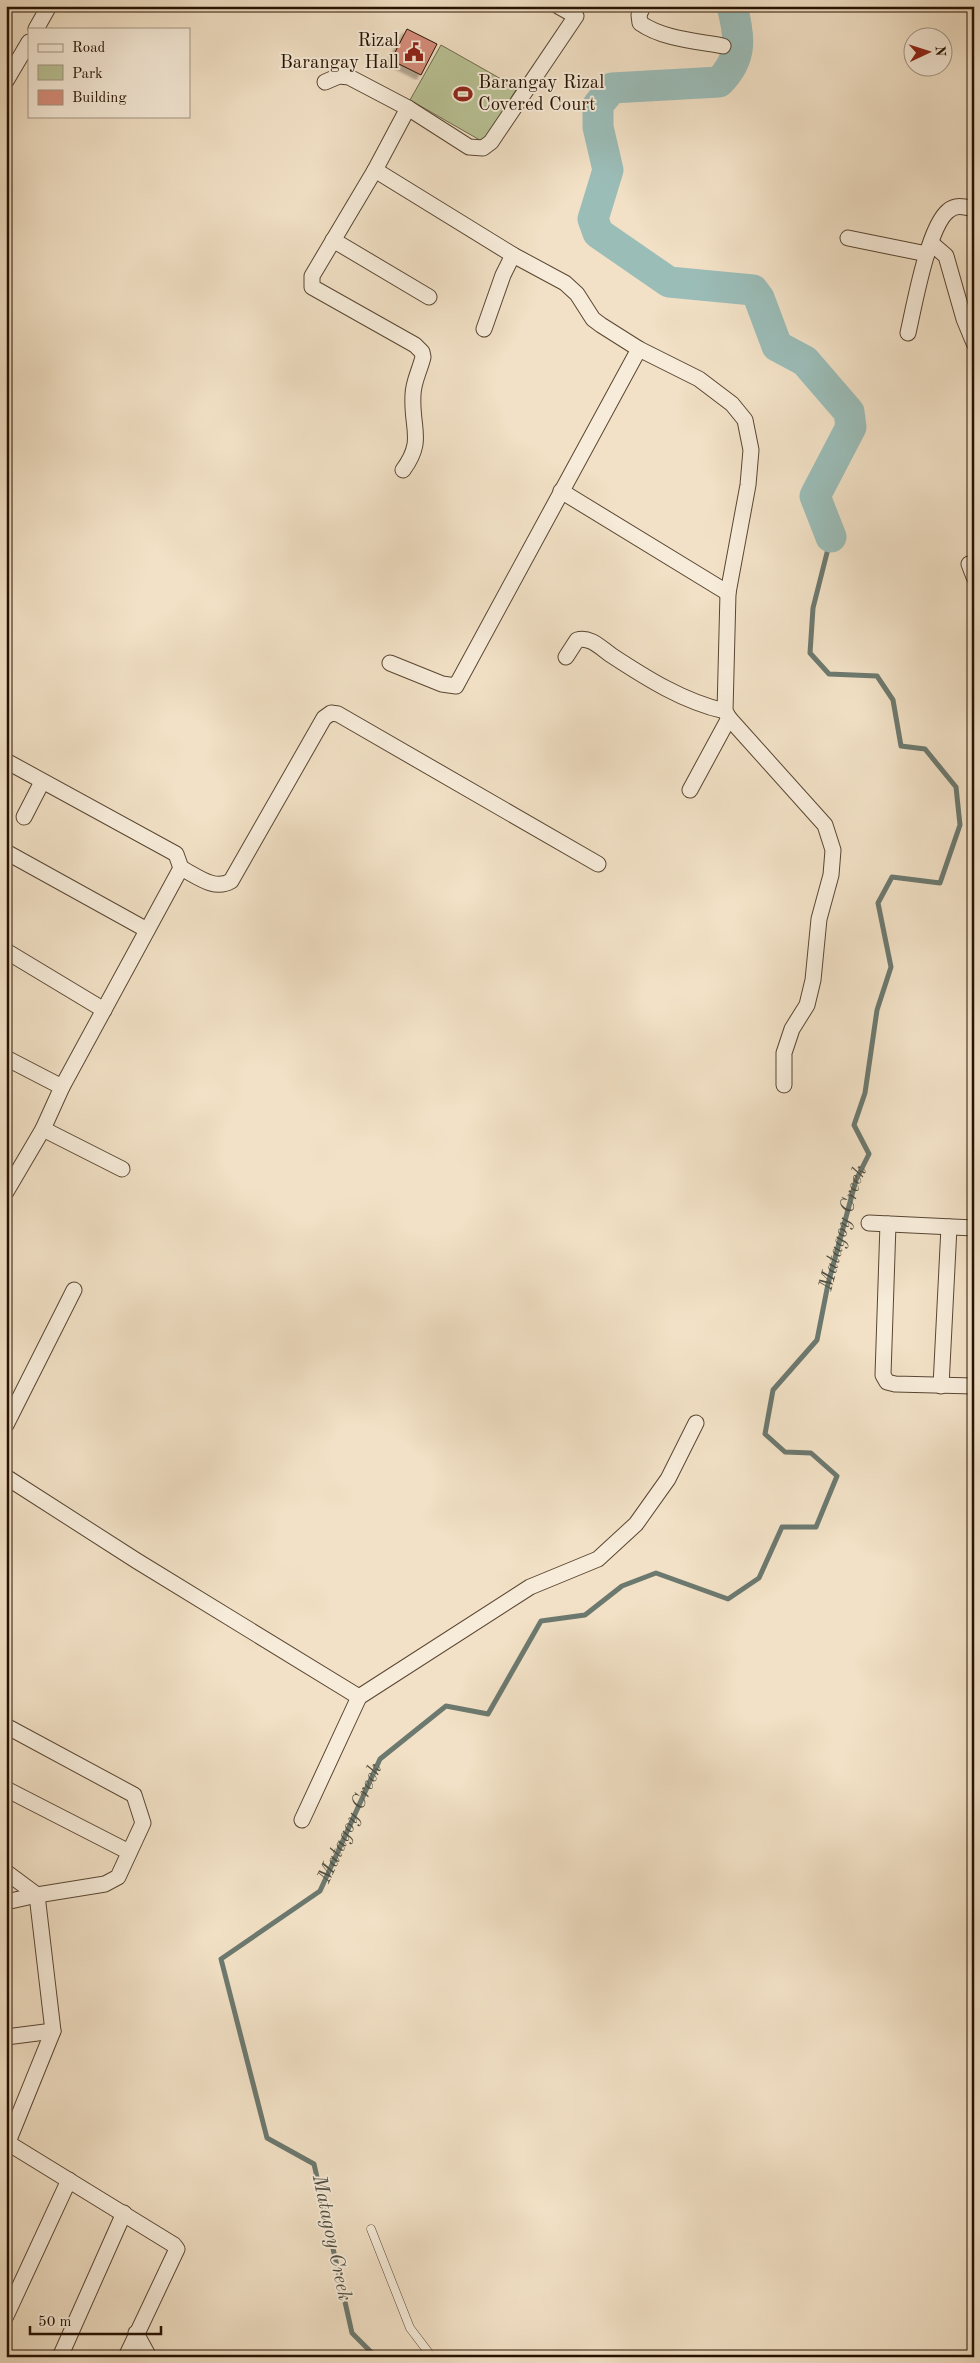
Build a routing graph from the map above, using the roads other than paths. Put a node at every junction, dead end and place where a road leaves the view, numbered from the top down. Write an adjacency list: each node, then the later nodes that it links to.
1 (49, 6): 5 (street)
2 (558, 6): 4 (street)
3 (643, 6): 7 (street)
4 (582, 11): 10 (street)
5 (37, 28)
6 (28, 44): 8 (street)
7 (722, 46)
8 (6, 81)
9 (325, 82): 10 (street)
10 (408, 108): 11 (street)
11 (375, 170): 14 (street); 16 (street)
12 (974, 209): 15 (street)
13 (848, 238): 15 (street)
14 (333, 240): 17 (street); 22 (street)
15 (929, 249): 19 (street); 20 (street)
16 (513, 255): 18 (street); 21 (street)
17 (429, 297)
18 (484, 329)
19 (908, 333)
20 (974, 343)
21 (638, 349): 23 (street); 24 (street)
22 (403, 470)
23 (561, 491): 24 (street); 26 (street)
24 (728, 593): 27 (street)
25 (566, 658): 27 (street)
26 (390, 662)
27 (727, 715): 30 (street); 39 (street)
28 (6, 762): 29 (street)
29 (42, 782): 31 (street); 34 (street)
30 (690, 790)
31 (24, 817)
32 (6, 852): 35 (street)
33 (598, 864): 34 (street)
34 (181, 868): 35 (street)
35 (147, 930): 37 (street)
36 (6, 951): 37 (street)
37 (104, 1010): 40 (street)
38 (6, 1058): 40 (street)
39 (784, 1085)
40 (62, 1087): 41 (street)
41 (43, 1129): 42 (street); 43 (street)
42 (122, 1169)
43 (11, 1173): 44 (street)
44 (6, 1192)
45 (869, 1223): 46 (street)
46 (888, 1224): 47 (street); 50 (street)
47 (949, 1228): 48 (street); 50 (street)
48 (974, 1228)
49 (74, 1290): 53 (street)
50 (942, 1386): 51 (street)
51 (974, 1386)
52 (696, 1423): 55 (street)
53 (6, 1425)
54 (6, 1477): 55 (street)
55 (359, 1697): 58 (street)
56 (6, 1726): 59 (street)
57 (6, 1789): 59 (street)
58 (302, 1820)
59 (129, 1852): 61 (street)
60 (6, 1872): 61 (street)
61 (37, 1895): 62 (street); 63 (street)
62 (6, 1902)
63 (53, 2031): 64 (street); 65 (street)
64 (6, 2037)
65 (7, 2145): 66 (street)
66 (69, 2180): 67 (street); 69 (street)
67 (124, 2214): 70 (street); 71 (street)
68 (371, 2229): 74 (lane)
69 (6, 2316)
70 (136, 2333): 72 (street); 73 (street)
71 (60, 2357)
72 (126, 2357)
73 (149, 2357)
74 (432, 2357)

